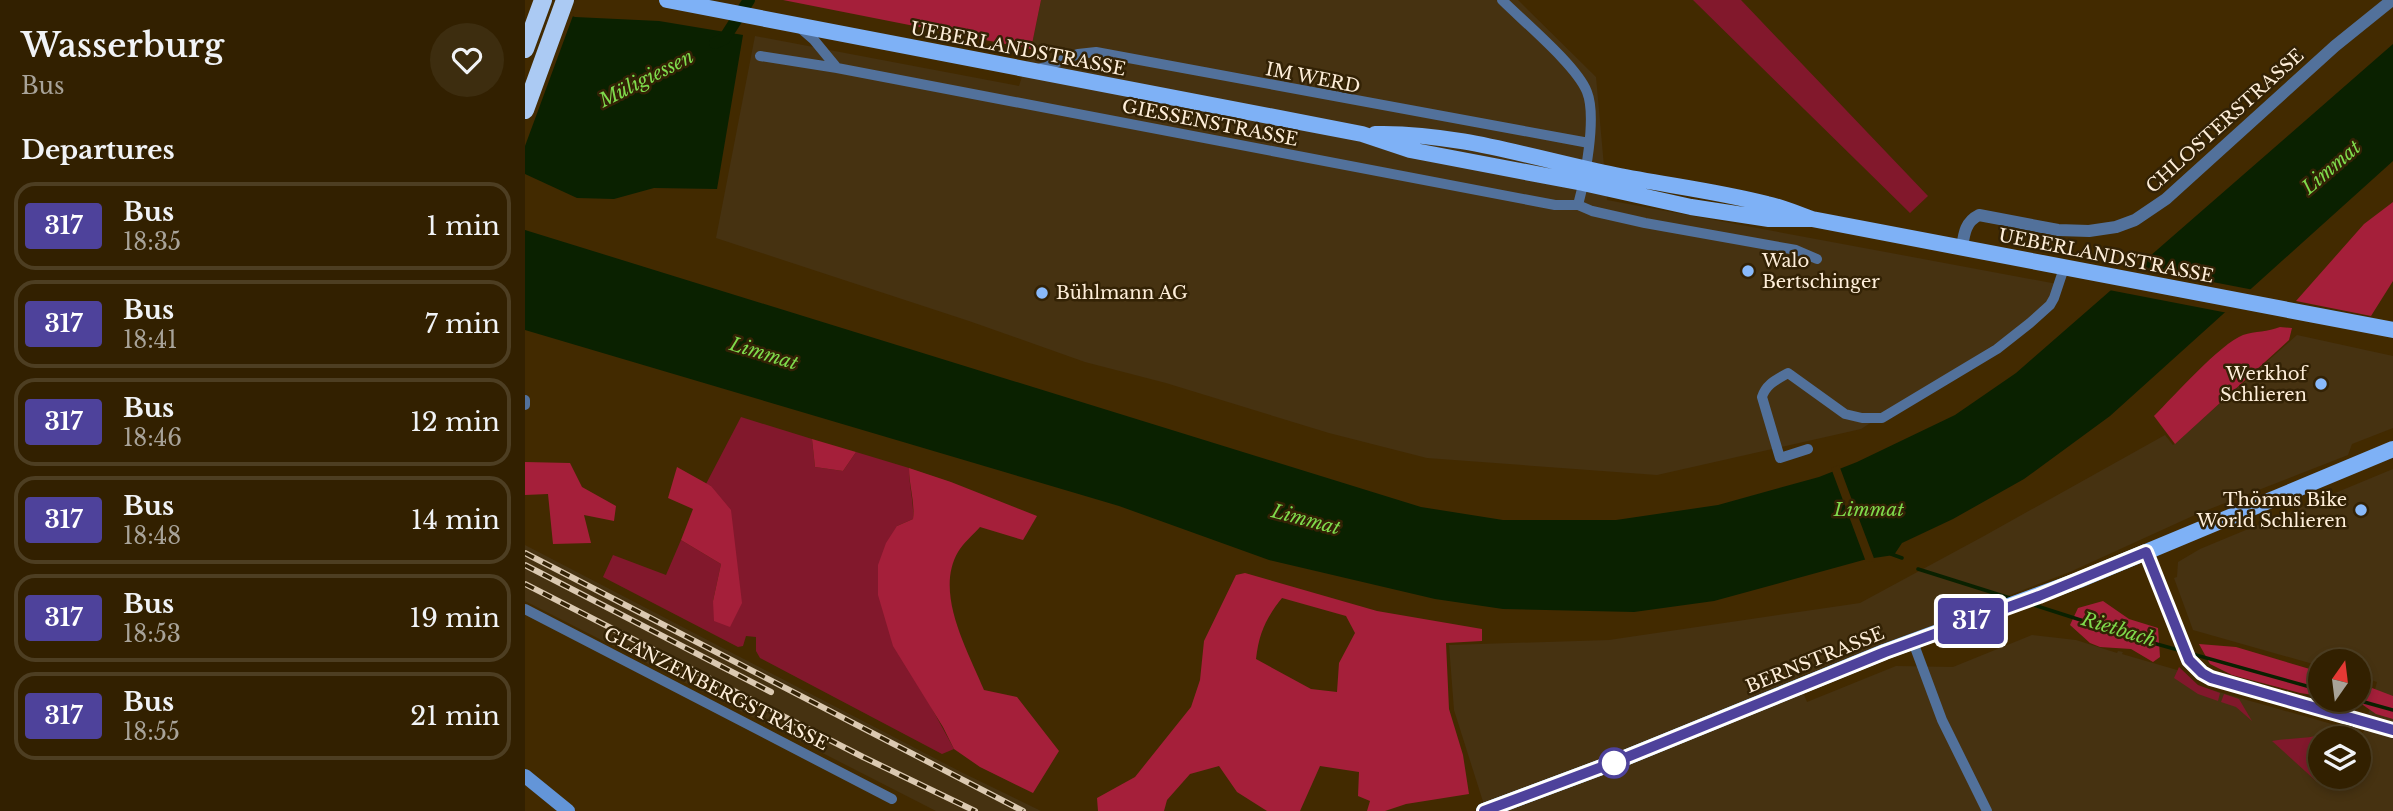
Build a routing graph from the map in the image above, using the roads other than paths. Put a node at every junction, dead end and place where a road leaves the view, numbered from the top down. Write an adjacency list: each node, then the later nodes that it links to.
1 (543, 0): 7 (highway)
2 (565, 0): 11 (highway)
3 (667, 0): 6 (main road, UEBERLANDSTRASSE)
4 (1502, 0): 12 (street)
5 (2392, 0): 15 (street, CHLOSTERSTRASSE)
6 (799, 27): 9 (street); 10 (main road, UEBERLANDSTRASSE)
7 (525, 49)
8 (760, 56): 9 (street, GIESSENSTRASSE)
9 (837, 68): 14 (street, GIESSENSTRASSE)
10 (1034, 71): 12 (street, IM WERD); 13 (main road, UEBERLANDSTRASSE)
11 (525, 110)
12 (1589, 143): 13 (street)
13 (1585, 176): 14 (street); 15 (main road, UEBERLANDSTRASSE)
14 (1578, 205): 16 (street, GIESSENSTRASSE)
15 (1962, 248): 17 (main road, UEBERLANDSTRASSE)
16 (1817, 259)
17 (2064, 268): 18 (main road, UEBERLANDSTRASSE); 19 (street)
18 (2393, 330)
19 (1808, 449)
20 (2393, 449): 21 (main road, BERNSTRASSE)
21 (2146, 552): 23 (main road, BERNSTRASSE); 24 (street)
22 (525, 609): 26 (street, GLANZENBERGSTRASSE)
23 (1913, 642): 28 (main road, BERNSTRASSE); 29 (street)
24 (2393, 730)
25 (525, 776): 27 (main road)
26 (892, 799)
27 (568, 811)
28 (1484, 811)
29 (1987, 811)

